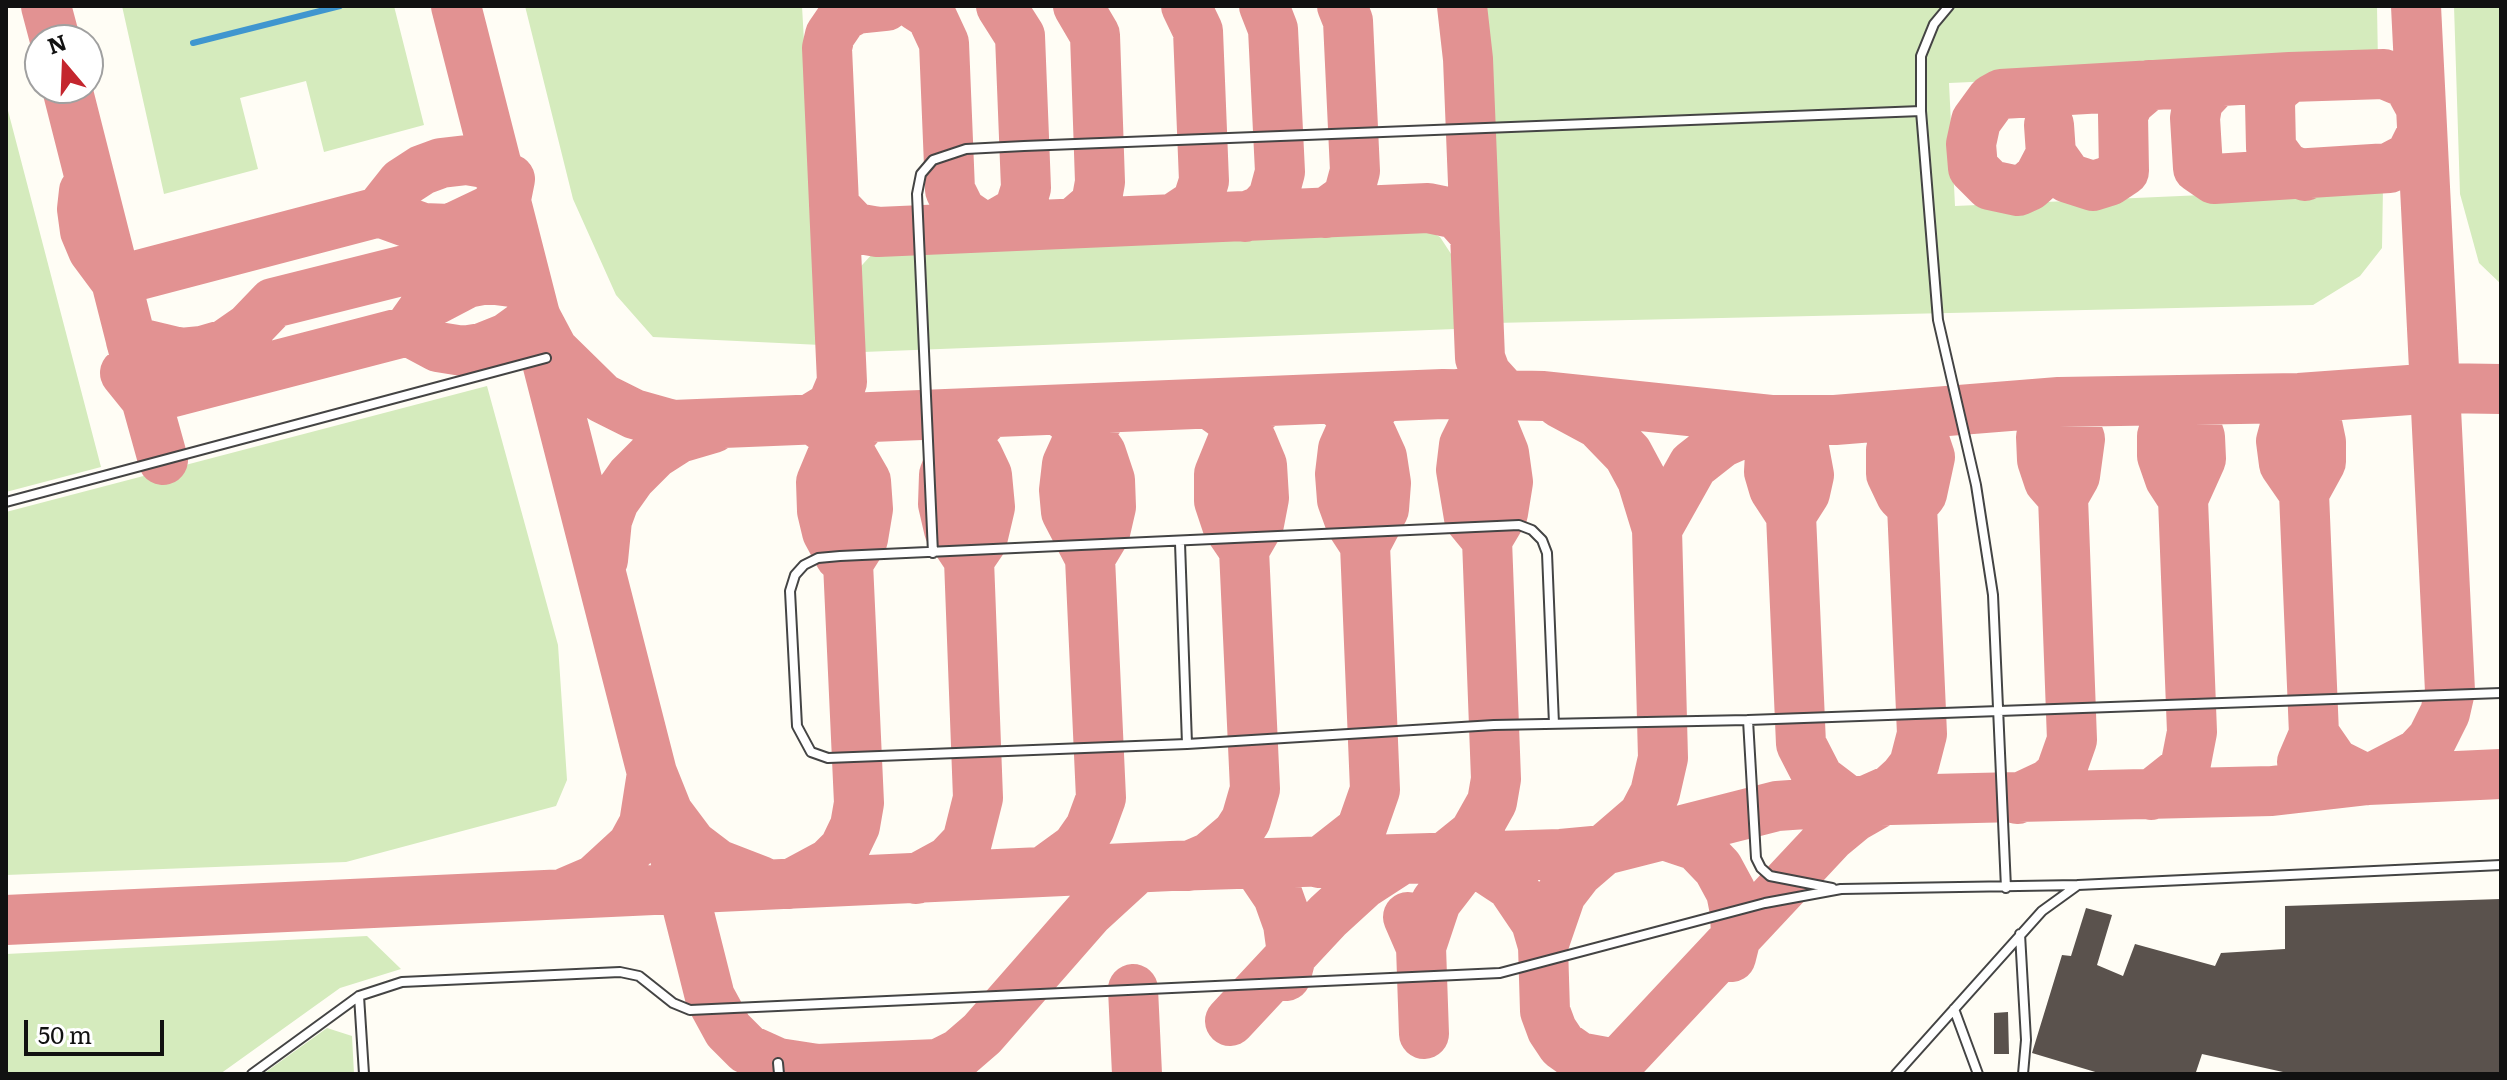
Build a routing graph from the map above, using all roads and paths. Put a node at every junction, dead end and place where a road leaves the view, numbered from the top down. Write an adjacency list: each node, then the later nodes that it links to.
1 (1949, 6): 2 (lane)
2 (1921, 111): 6 (lane); 8 (lane)
3 (546, 358): 4 (lane)
4 (6, 502)
5 (1180, 543): 6 (lane); 10 (lane); 11 (lane)
6 (933, 553): 11 (lane)
7 (2501, 693): 8 (lane)
8 (1997, 711): 9 (lane); 14 (lane)
9 (1748, 720): 10 (lane); 15 (lane)
10 (1554, 724): 11 (lane)
11 (1187, 744)
12 (2501, 865): 13 (lane)
13 (2078, 885): 14 (lane); 16 (lane)
14 (2006, 888): 15 (lane)
15 (1841, 889): 17 (lane)
16 (2020, 934): 18 (lane); 25 (lane)
17 (359, 996): 20 (lane); 21 (lane)
18 (1954, 1009): 23 (lane); 24 (lane)
19 (778, 1063): 22 (lane)
20 (252, 1074)
21 (364, 1074)
22 (779, 1074)
23 (1896, 1074)
24 (1978, 1074)
25 (2023, 1074)

